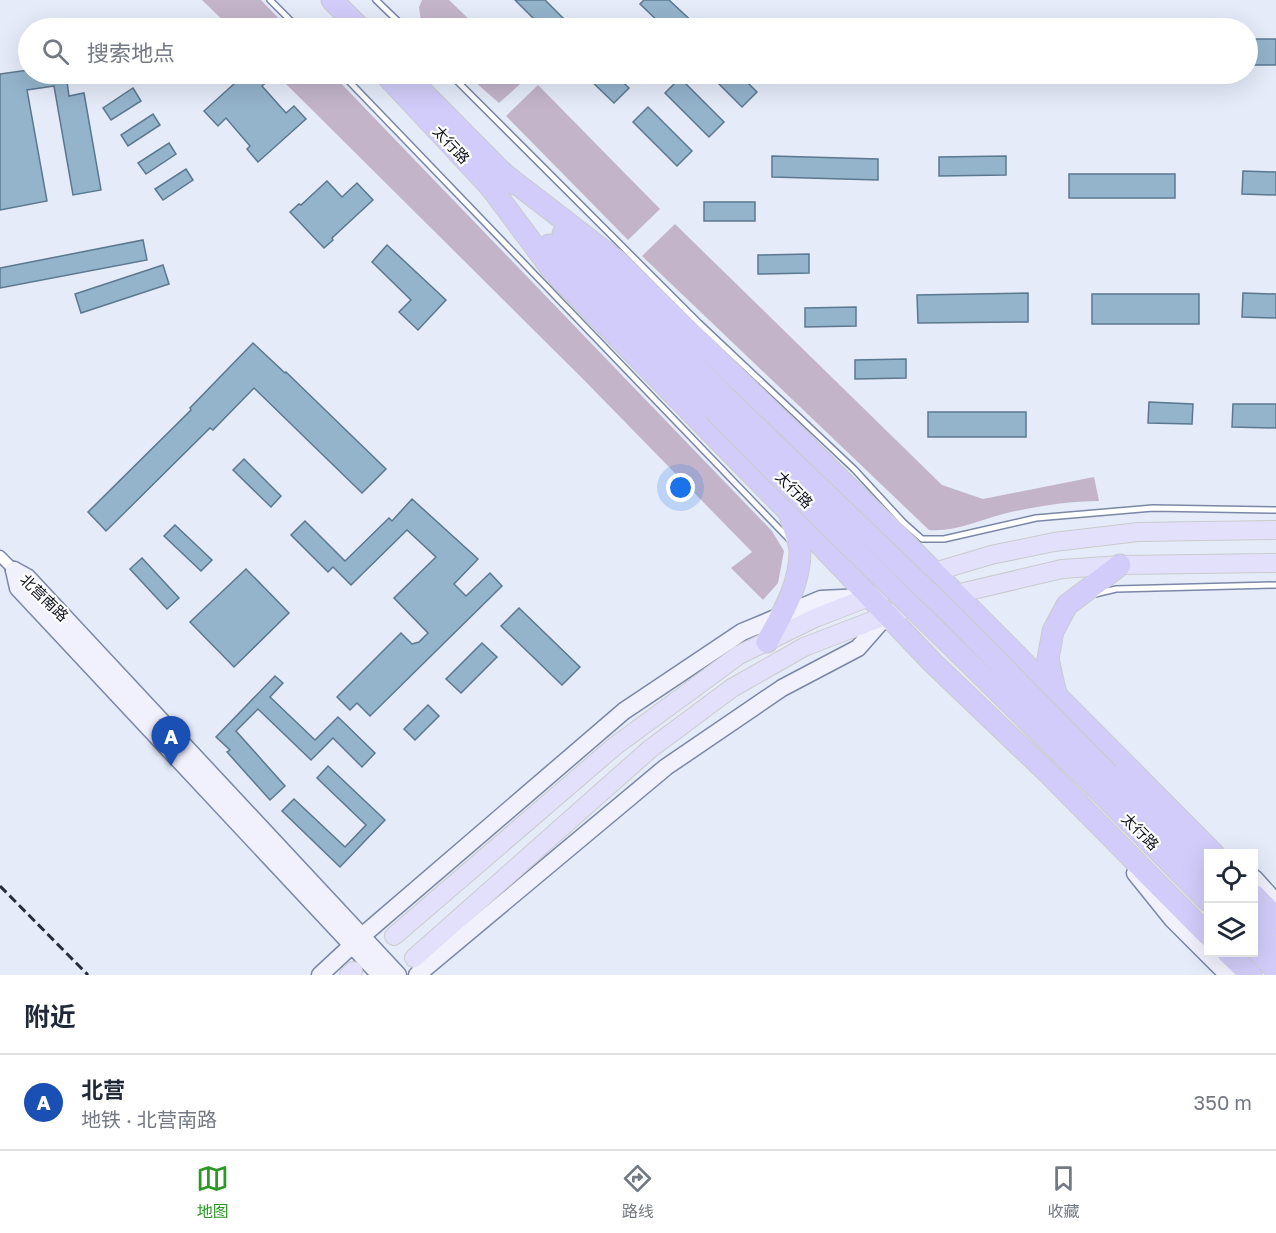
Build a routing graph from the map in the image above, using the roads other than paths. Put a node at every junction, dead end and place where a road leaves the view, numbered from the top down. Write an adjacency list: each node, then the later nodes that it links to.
1 (270, 0): 5 (lane)
2 (314, 0): 6 (highway)
3 (332, 0): 7 (highway)
4 (376, 0): 8 (lane)
5 (288, 18)
6 (332, 18)
7 (350, 18)
8 (395, 18)
9 (352, 84): 17 (lane)
10 (396, 84): 13 (highway, 太行路)
11 (414, 84): 13 (highway, 太行路)
12 (460, 84): 14 (lane)
13 (496, 179): 15 (highway); 22 (highway); 31 (highway, 太行路, bridge)
14 (1276, 510)
15 (789, 512): 17 (highway); 25 (highway)
16 (1276, 530): 22 (main road)
17 (800, 550): 27 (highway)
18 (0, 556): 21 (street)
19 (1276, 563): 20 (main road)
20 (1120, 565): 24 (main road); 28 (highway)
21 (14, 570): 45 (main road, 北营南路)
22 (934, 572): 24 (highway); 25 (main road)
23 (1276, 585): 28 (lane)
24 (956, 594): 26 (main road); 30 (highway)
25 (870, 597): 26 (highway); 27 (main road); 29 (main road)
26 (886, 615): 32 (highway); 49 (main road); 49 (main road)
27 (781, 616): 29 (highway); 45 (main road)
28 (1058, 621): 30 (highway)
29 (767, 642): 44 (main road)
30 (1056, 695): 33 (highway)
31 (1102, 781): 36 (highway, 太行路); 38 (highway, 太行路)
32 (1086, 811): 43 (highway); 54 (main road)
33 (1179, 818): 34 (highway); 35 (main road)
34 (1209, 849)
35 (1218, 849)
36 (1204, 872)
37 (1258, 883): 40 (main road)
38 (1204, 895)
39 (1258, 898): 41 (highway)
40 (1276, 902)
41 (1276, 918)
42 (1258, 926): 46 (highway)
43 (1204, 930)
44 (394, 936)
45 (357, 941): 51 (main road); 52 (main road, 北营南路); 53 (main road, 北营南路)
46 (1276, 945)
47 (1258, 951): 50 (highway)
48 (1232, 957): 55 (highway)
49 (416, 967)
50 (1276, 970)
51 (320, 975)
52 (380, 975)
53 (398, 975)
54 (1228, 975)
55 (1251, 975)

